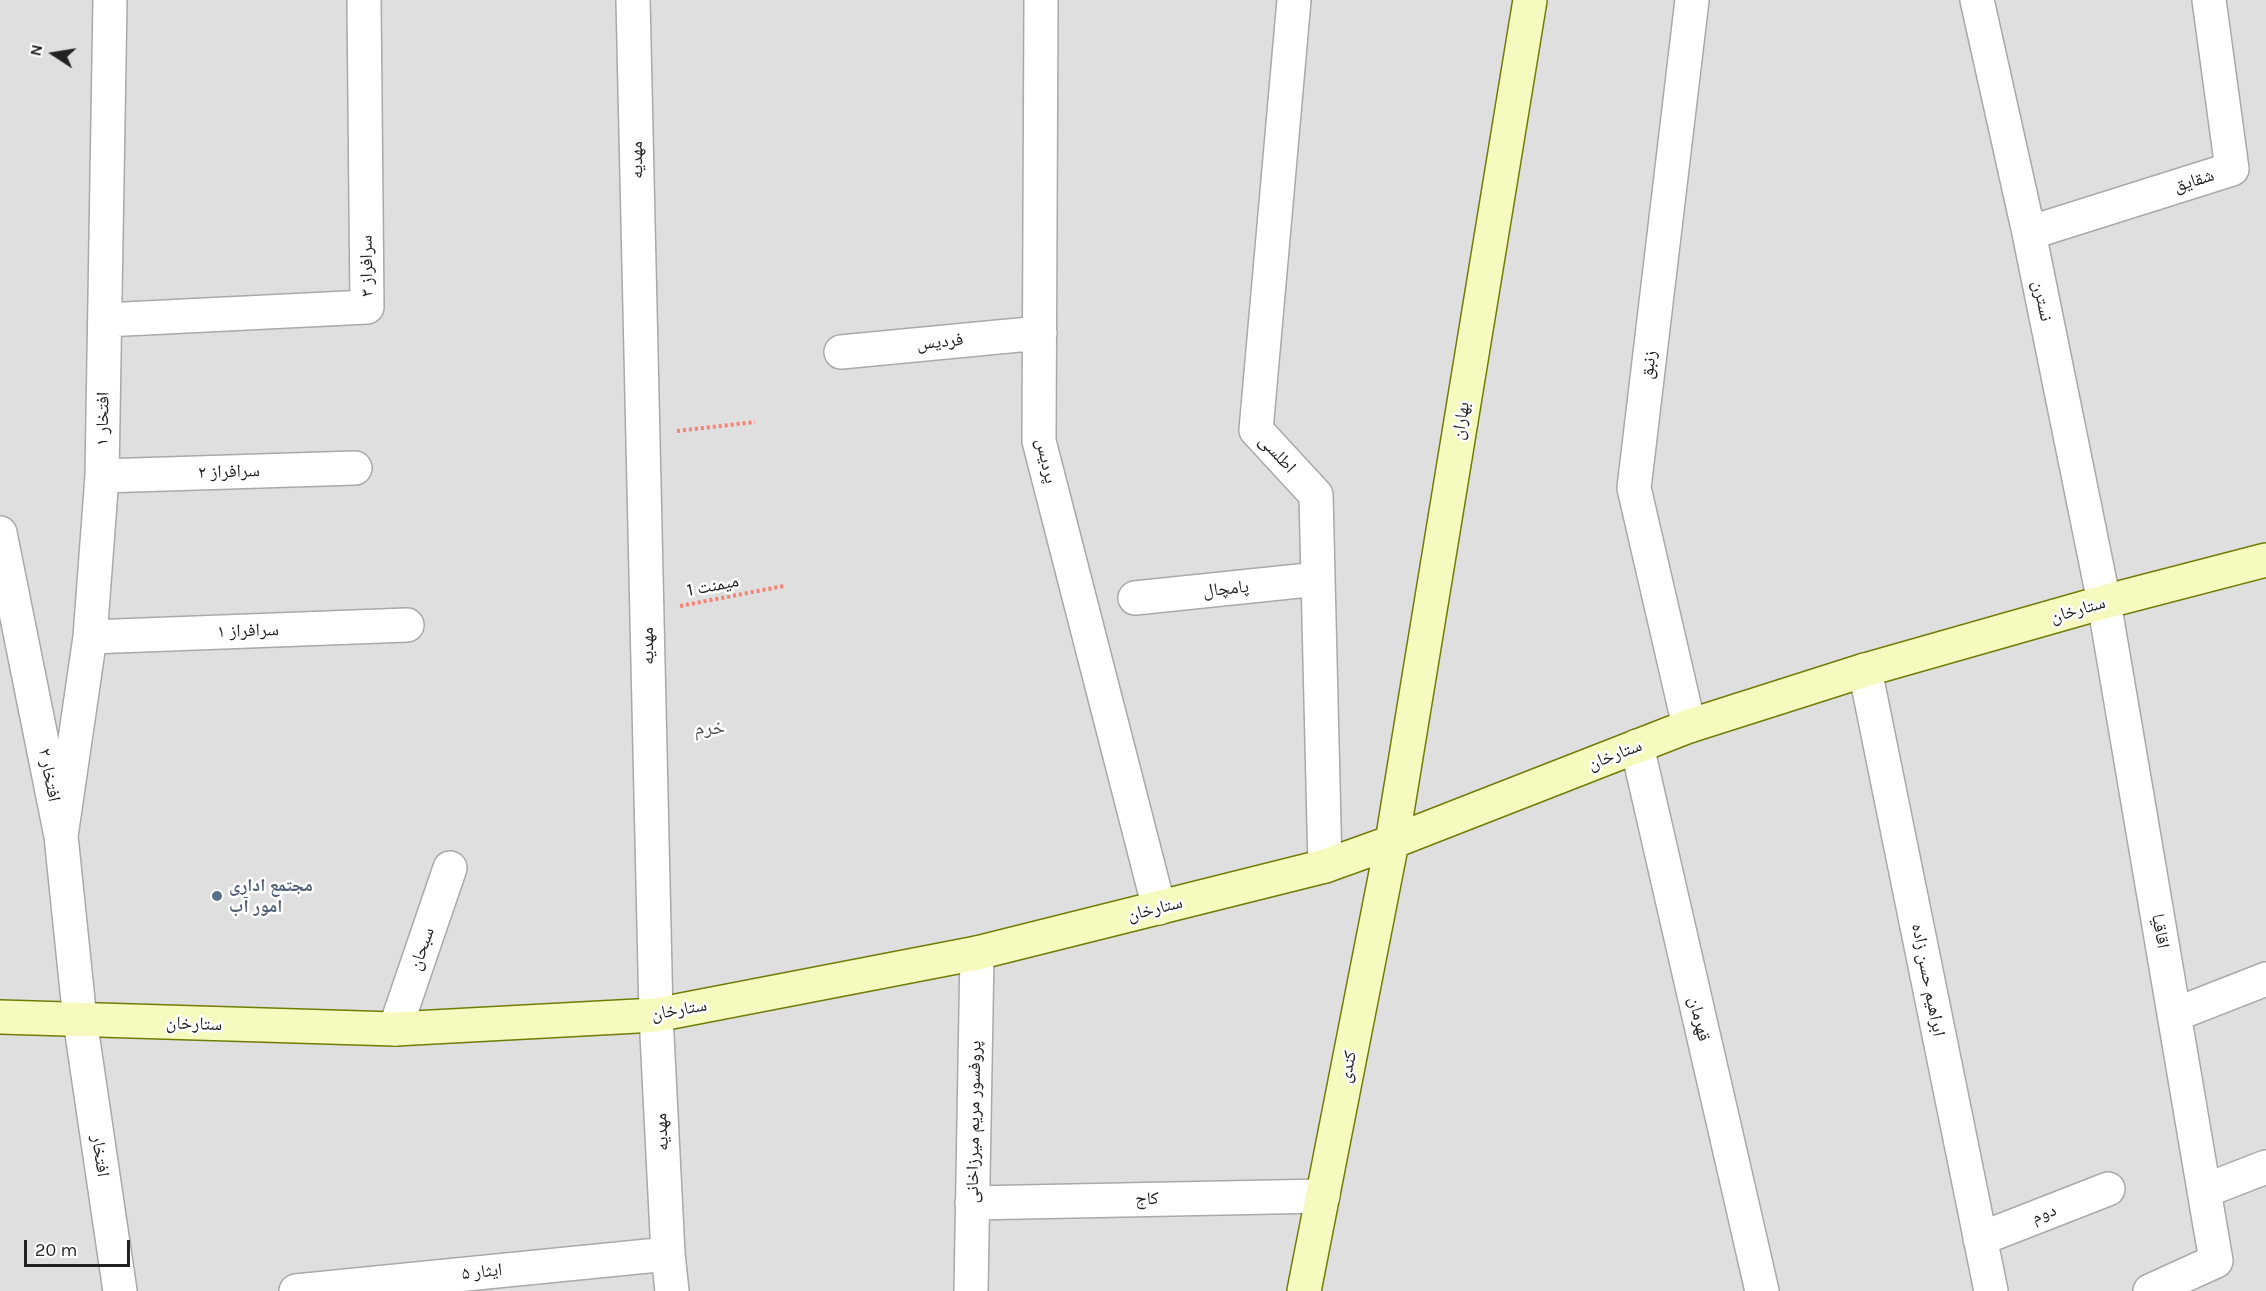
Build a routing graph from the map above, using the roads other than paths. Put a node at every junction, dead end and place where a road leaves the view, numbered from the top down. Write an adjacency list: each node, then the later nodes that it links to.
1 (110, 0): 11 (street, افتخار ۱)
2 (364, 0): 11 (street, سرافراز ۳)
3 (633, 0): 33 (street, مهدیه)
4 (1041, 0): 12 (street, پردیس)
5 (1294, 0): 18 (street, اطلسی)
6 (1530, 0): 27 (street, بهاران)
7 (1692, 0): 24 (street, زنبق)
8 (1977, 0): 10 (street, نسترن)
9 (2210, 0): 10 (street, شقایق)
10 (2029, 233): 20 (street, نسترن)
11 (105, 320): 15 (street, افتخار ۱)
12 (1040, 333): 13 (street, فردیس); 30 (street, پردیس)
13 (841, 352)
14 (356, 468): 15 (street, سرافراز ۲)
15 (102, 476): 22 (street, افتخار ۱)
16 (0, 533): 26 (street, افتخار ۲)
17 (2265, 567): 20 (street, ستارخان)
18 (1318, 579): 19 (street, پامچال); 28 (street, اطلسی)
19 (1135, 598)
20 (2104, 602): 23 (street, ستارخان); 34 (street, اقاقیا)
21 (406, 625): 22 (street, سرافراز ۱)
22 (90, 637): 26 (street, افتخار ۱)
23 (1865, 670): 24 (street, ستارخان); 43 (street, ابراهیم حسن زاده)
24 (1689, 726): 25 (street, ستارخان)
25 (1637, 746): 27 (street, ستارخان); 50 (street, قهرمان)
26 (61, 836): 36 (street, افتخار ۲)
27 (1392, 842): 28 (street, ستارخان); 41 (street, کندی)
28 (1325, 866): 30 (street, ستارخان)
29 (450, 868): 37 (street, سبحان)
30 (1159, 908): 31 (street, ستارخان)
31 (977, 953): 33 (street, ستارخان); 42 (street, پروفسور مریم میرزاخانی)
32 (2266, 979): 34 (street)
33 (656, 1016): 37 (street, ستارخان); 44 (street, مهدیه)
34 (2174, 1016): 40 (street, اقاقیا)
35 (0, 1017): 36 (street, ستارخان)
36 (80, 1020): 37 (street, ستارخان); 45 (street, افتخار)
37 (395, 1029)
38 (2266, 1167): 40 (street)
39 (2108, 1189): 43 (street, دوم)
40 (2204, 1191): 52 (street, اقاقیا)
41 (1323, 1196): 42 (street, کاج); 49 (street, کندی)
42 (972, 1203): 48 (street, پروفسور مریم میرزاخانی)
43 (1980, 1239): 51 (street, ابراهیم حسن زاده)
44 (668, 1254): 46 (street, ایثار ۵); 47 (street, مهدیه)
45 (120, 1291)
46 (296, 1291)
47 (672, 1291)
48 (970, 1291)
49 (1304, 1291)
50 (1761, 1291)
51 (1991, 1291)
52 (2150, 1291)

